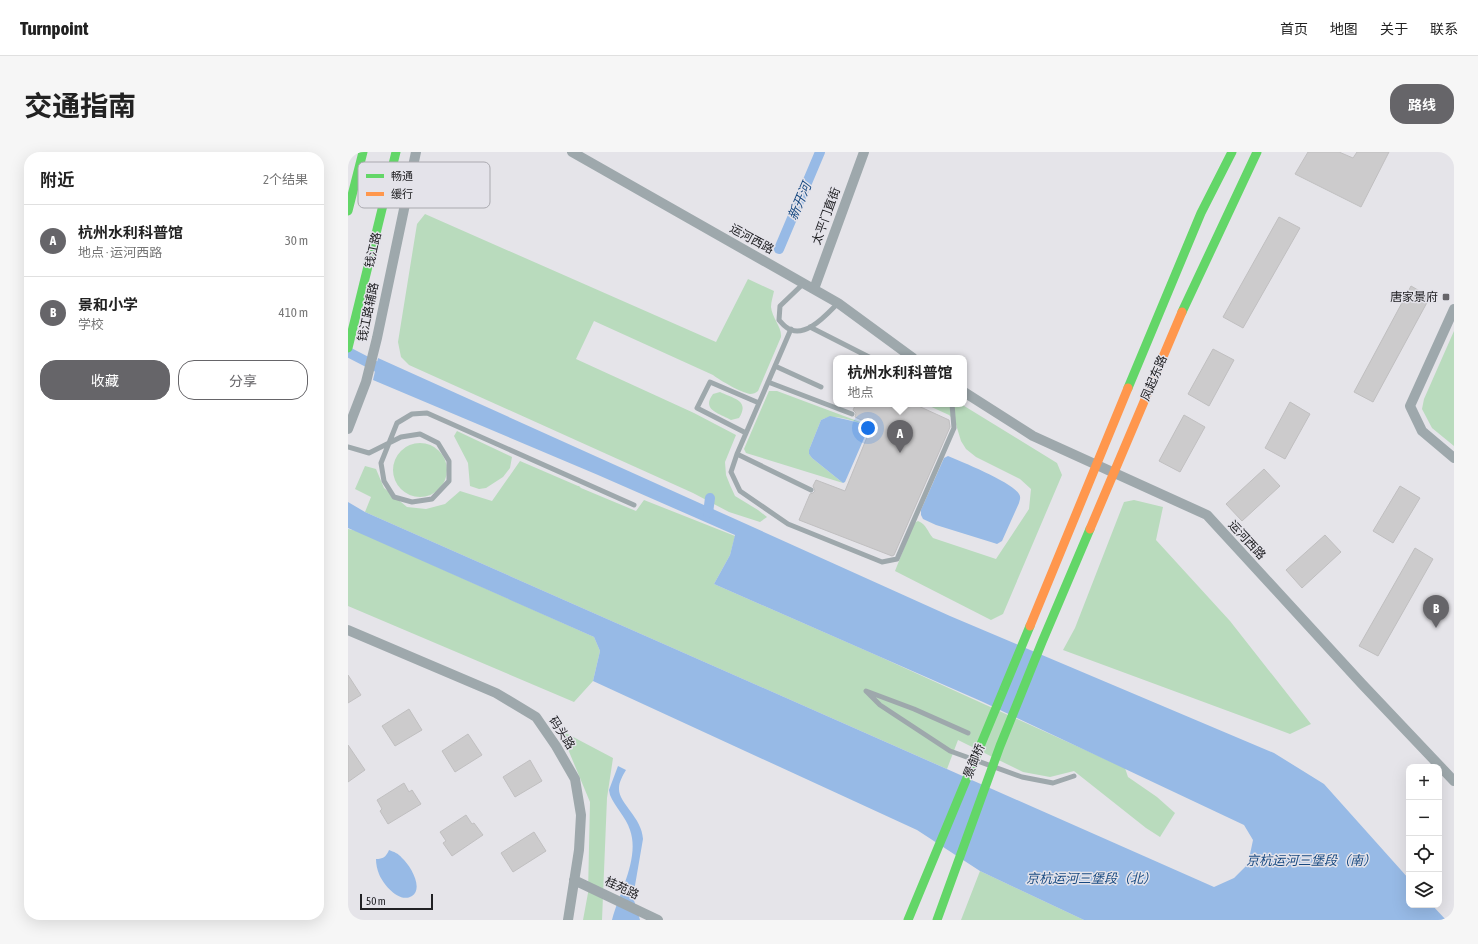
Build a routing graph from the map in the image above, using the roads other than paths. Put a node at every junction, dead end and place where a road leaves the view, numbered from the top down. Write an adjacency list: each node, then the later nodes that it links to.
1 (364, 152): 8 (main road)
2 (396, 152): 9 (main road, 钱江路)
3 (416, 152): 10 (street, 钱江路辅路)
4 (572, 152): 15 (street, 运河西路)
5 (864, 152): 16 (street, 太平门直街)
6 (1232, 152): 38 (main road, 凤起东路)
7 (1258, 152): 39 (main road, 凤起东路)
8 (361, 162)
9 (394, 162)
10 (414, 162)
11 (358, 174): 14 (main road)
12 (383, 208): 21 (main road, 钱江路)
13 (404, 208): 33 (street, 钱江路辅路)
14 (348, 211)
15 (804, 283): 16 (street, 运河西路); 20 (lane)
16 (814, 289): 17 (street, 运河西路)
17 (838, 303): 19 (lane); 23 (street, 运河西路)
18 (1454, 309): 37 (street)
19 (810, 327): 20 (lane); 22 (lane)
20 (791, 329): 24 (lane)
21 (348, 348)
22 (865, 355)
23 (909, 355)
24 (775, 366): 25 (lane); 26 (lane)
25 (768, 382): 28 (lane); 29 (lane)
26 (821, 388)
27 (967, 394): 38 (street, 运河西路)
28 (759, 404): 34 (lane); 34 (lane)
29 (833, 407)
30 (834, 407): 32 (lane)
31 (952, 407): 36 (lane)
32 (852, 414)
33 (348, 429)
34 (746, 433): 36 (lane)
35 (348, 447): 41 (lane)
36 (737, 454): 40 (lane)
37 (1454, 458)
38 (1097, 464): 39 (street, 运河西路); 42 (main road, 凤起东路)
39 (1114, 472): 43 (main road, 凤起东路); 47 (street, 运河西路)
40 (811, 490)
41 (634, 505)
42 (1040, 602): 51 (main road, 景御桥)
43 (1056, 608): 52 (main road, 景御桥)
44 (348, 630): 48 (street, 码头路)
45 (968, 734): 46 (lane)
46 (1074, 776)
47 (1454, 781)
48 (574, 880): 49 (street, 桂苑路); 50 (street, 码头路)
49 (653, 918)
50 (568, 920)
51 (908, 920)
52 (937, 920)

